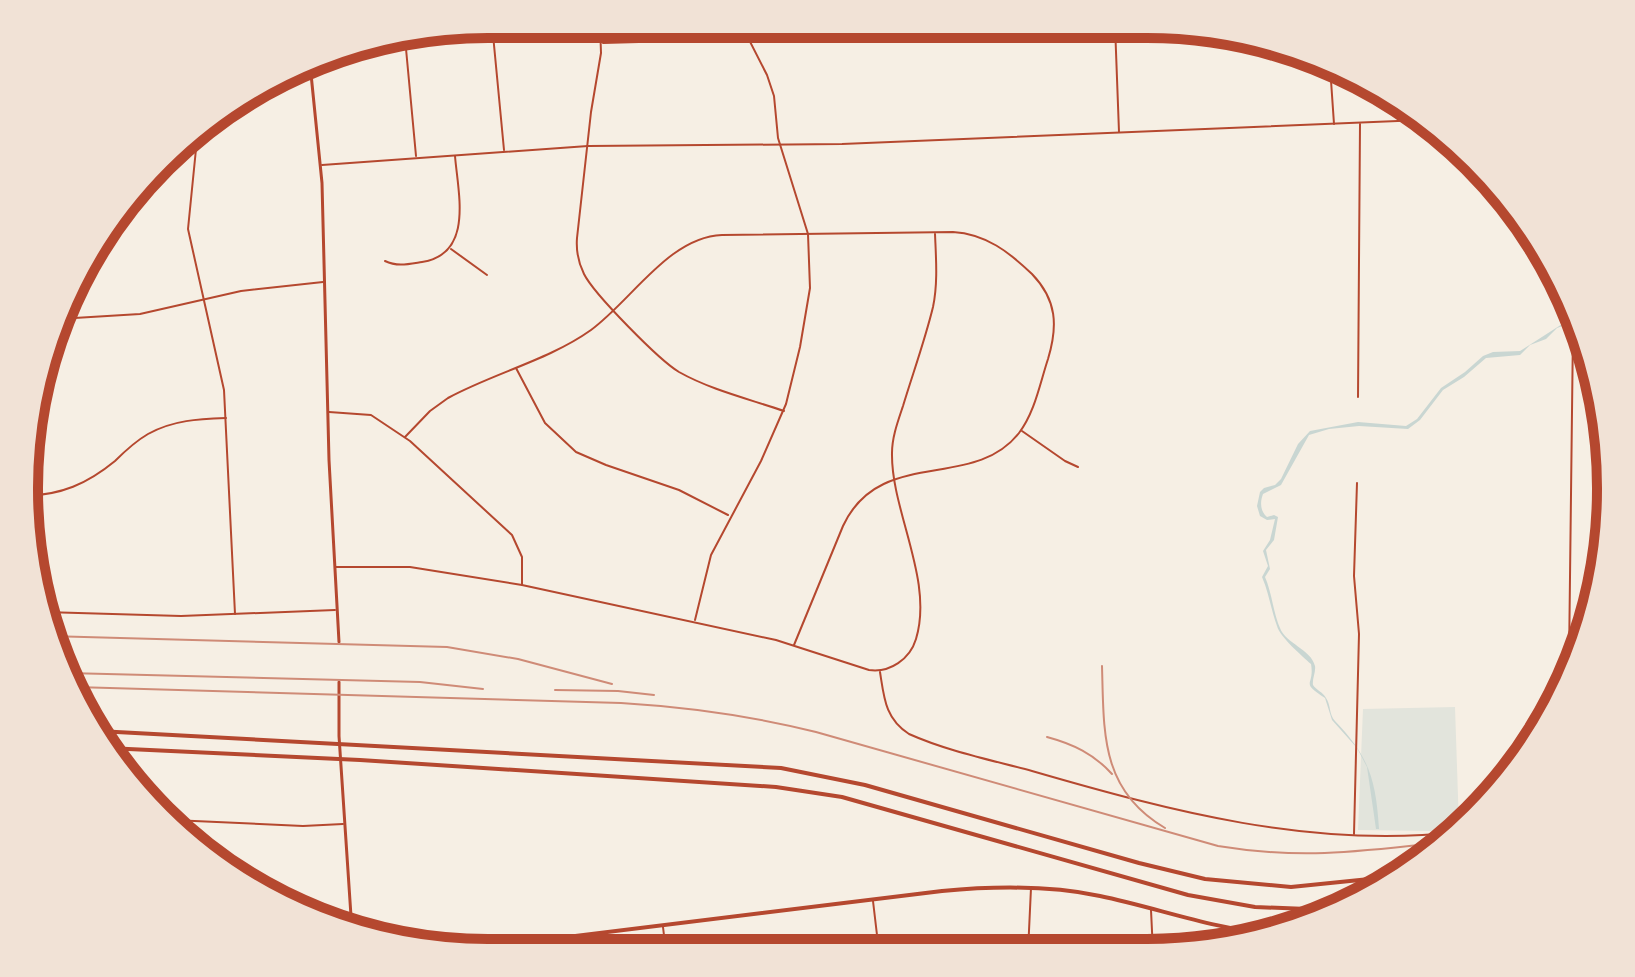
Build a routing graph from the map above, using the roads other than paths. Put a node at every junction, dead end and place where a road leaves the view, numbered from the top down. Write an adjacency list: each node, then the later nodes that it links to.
1 (493, 38): 17 (street)
2 (601, 38): 6 (street)
3 (724, 38): 6 (street)
4 (747, 38): 15 (street)
5 (1116, 38): 13 (street)
6 (602, 43): 16 (street)
7 (406, 46): 19 (street)
8 (311, 74): 20 (street)
9 (1331, 77): 12 (street)
10 (1407, 121): 11 (street)
11 (1360, 123): 12 (street); 32 (street)
12 (1334, 124): 13 (street)
13 (1119, 133): 15 (street)
14 (196, 145): 27 (street)
15 (781, 145): 16 (street); 22 (street)
16 (588, 146): 17 (street); 28 (street)
17 (504, 150): 18 (street)
18 (454, 155): 19 (street); 23 (street)
19 (416, 158): 20 (street)
20 (321, 165): 26 (street)
21 (935, 232): 22 (street); 36 (street); 39 (street)
22 (808, 234): 28 (street); 33 (street)
23 (450, 248): 24 (street); 25 (street)
24 (385, 261)
25 (487, 275)
26 (325, 282): 27 (street); 34 (street)
27 (203, 299): 29 (street); 35 (street)
28 (614, 310): 31 (street); 33 (street)
29 (71, 318)
30 (1573, 344): 50 (street)
31 (515, 367): 37 (street); 42 (street)
32 (1358, 397)
33 (784, 411): 42 (street)
34 (328, 412): 37 (street); 43 (street)
35 (226, 418): 41 (street); 47 (street)
36 (1021, 431): 38 (street); 39 (street)
37 (405, 437): 44 (street)
38 (1078, 467)
39 (895, 478): 51 (street); 52 (street)
40 (1357, 483): 59 (street)
41 (38, 495)
42 (730, 516): 48 (street)
43 (335, 567): 44 (street); 45 (street)
44 (522, 585): 48 (street)
45 (337, 610): 47 (street); 49 (street)
46 (55, 612): 47 (street)
47 (235, 614)
48 (694, 622): 51 (street)
49 (339, 642)
50 (1569, 644)
51 (794, 645): 52 (street)
52 (880, 671): 59 (street)
53 (339, 682): 57 (street)
54 (109, 732): 60 (main road)
55 (121, 749): 64 (main road)
56 (184, 821): 57 (street)
57 (346, 823): 65 (street)
58 (1435, 834): 59 (street)
59 (1354, 835)
60 (1372, 879)
61 (1031, 887): 62 (main road); 63 (main road); 71 (street)
62 (873, 900): 66 (main road); 70 (street)
63 (1151, 909): 67 (main road); 72 (street)
64 (1308, 909)
65 (351, 917)
66 (663, 926): 68 (main road); 69 (street)
67 (1239, 929)
68 (561, 939)
69 (664, 939)
70 (878, 939)
71 (1029, 939)
72 (1152, 939)

